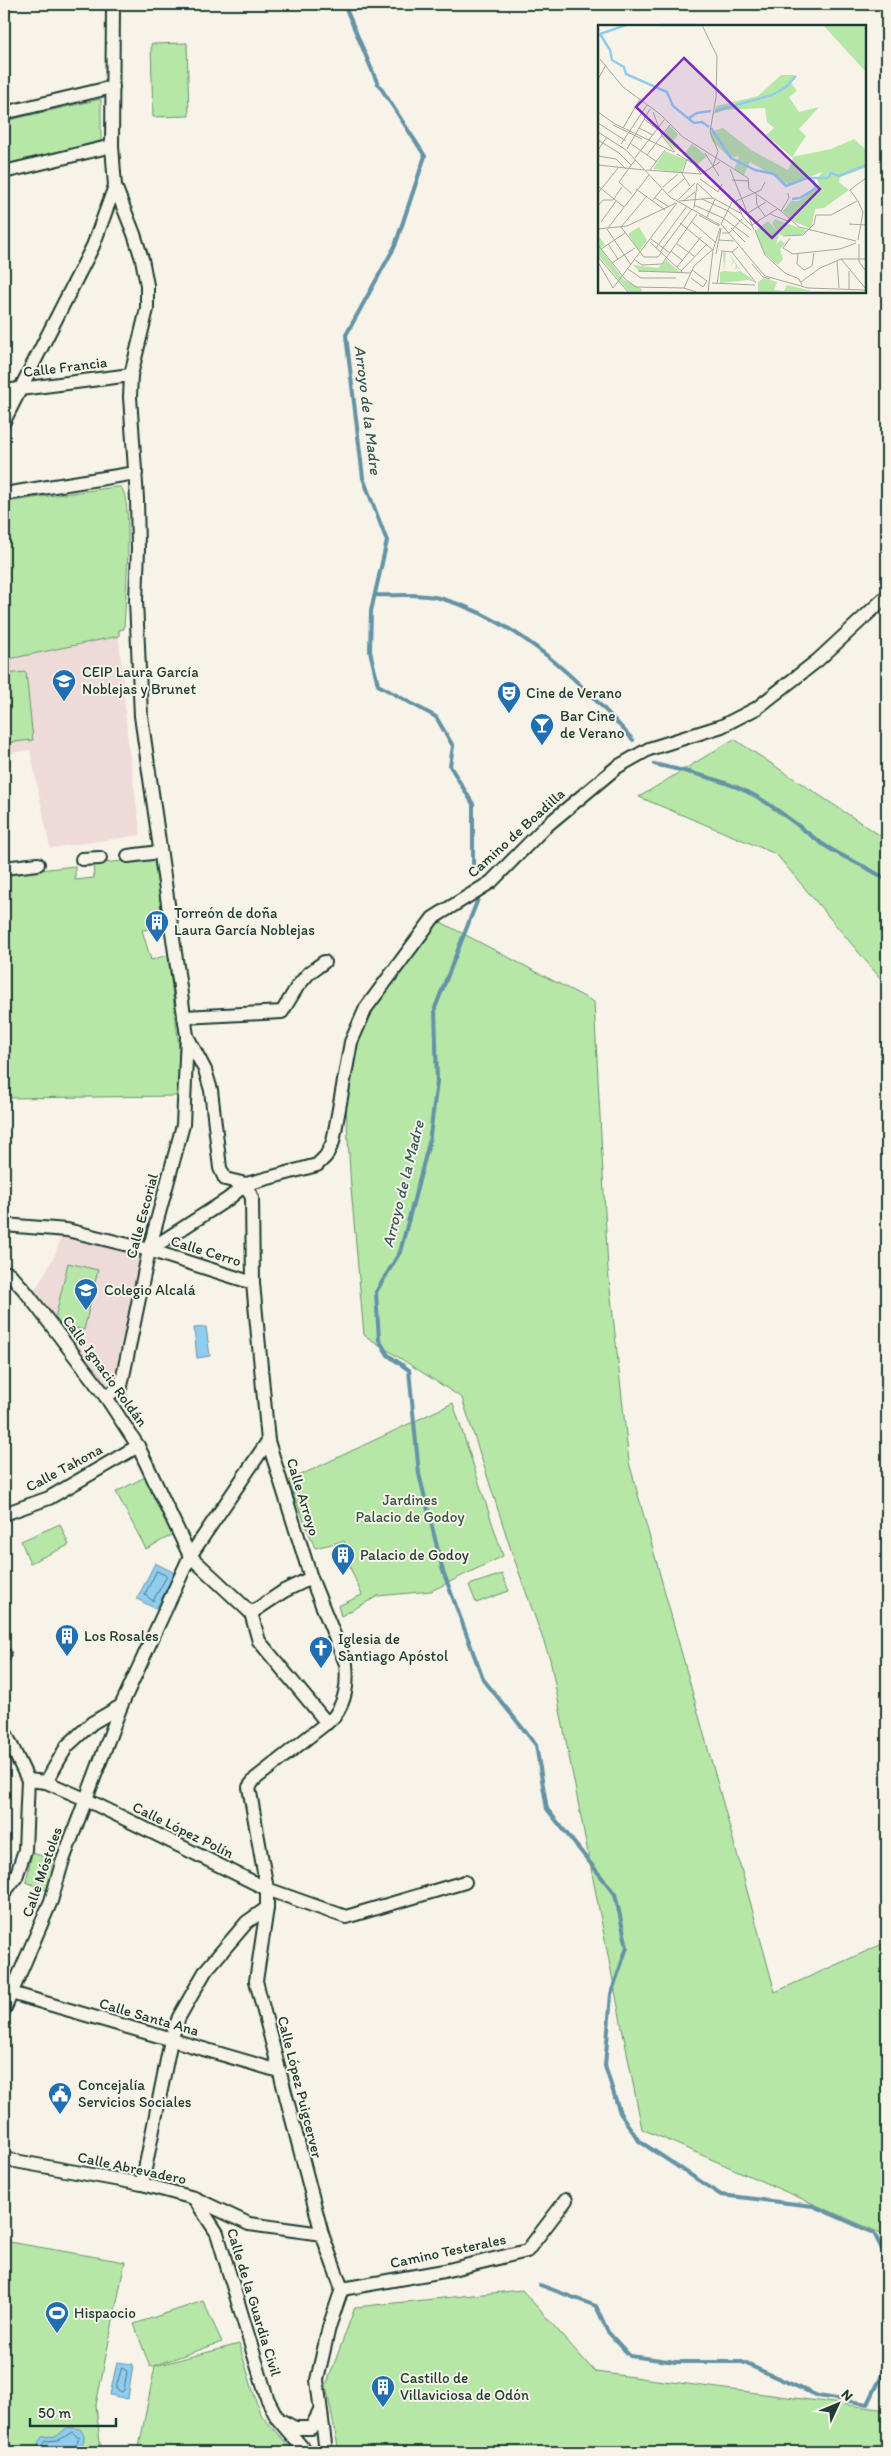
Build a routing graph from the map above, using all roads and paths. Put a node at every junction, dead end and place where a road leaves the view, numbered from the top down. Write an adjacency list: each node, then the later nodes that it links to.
1 (113, 4): 2 (street)
2 (113, 87): 3 (street); 4 (street)
3 (4, 113)
4 (112, 146): 5 (street); 6 (street)
5 (4, 172)
6 (115, 186): 7 (street); 8 (street)
7 (131, 376): 8 (street, Calle Francia); 11 (street)
8 (21, 389): 9 (street, Calle Francia); 10 (street)
9 (4, 391)
10 (4, 421)
11 (136, 473): 12 (street); 14 (street)
12 (4, 494)
13 (887, 596): 24 (street, Camino de Boadilla)
14 (160, 852): 15 (street); 21 (street)
15 (128, 856)
16 (100, 858): 17 (street)
17 (82, 859)
18 (38, 864): 19 (street)
19 (4, 868)
20 (324, 962): 21 (street)
21 (184, 1017): 22 (street)
22 (187, 1036): 23 (street); 27 (street, Calle Escorial)
23 (224, 1179): 24 (street); 25 (street)
24 (246, 1184): 25 (street); 29 (street, Calle Arroyo)
25 (222, 1203): 27 (street)
26 (4, 1225): 27 (street, Calle Cerro)
27 (149, 1250): 29 (street, Calle Cerro); 30 (street, Calle Escorial)
28 (4, 1272): 30 (street, Calle Ignacio Roldán)
29 (253, 1282): 31 (street, Calle Arroyo)
30 (106, 1396): 32 (street, Calle Ignacio Roldán)
31 (268, 1441): 34 (street, Calle Móstoles); 35 (street, Calle Arroyo)
32 (138, 1446): 33 (street, Calle Tahona); 34 (street, Calle Ignacio Roldán)
33 (4, 1514)
34 (190, 1556): 36 (street); 37 (street, Calle Móstoles)
35 (311, 1578): 36 (street); 38 (street, Calle Arroyo)
36 (251, 1613): 38 (street)
37 (121, 1706): 41 (street); 42 (street, Calle Móstoles)
38 (327, 1723): 44 (street, Calle Arroyo)
39 (4, 1734): 40 (street)
40 (28, 1780): 41 (street, Calle López Polín); 45 (street)
41 (46, 1782): 42 (street, Calle López Polín)
42 (85, 1799): 44 (street, Calle López Polín); 47 (street, Calle Móstoles)
43 (465, 1882): 44 (street, Calle López Polín)
44 (267, 1889): 46 (street, Calle López Puigcerver)
45 (4, 1893)
46 (267, 1908): 49 (street); 50 (street, Calle López Puigcerver)
47 (11, 1993): 48 (street, Calle Móstoles); 49 (street, Calle Santa Ana)
48 (4, 2010)
49 (171, 2040): 50 (street, Calle Santa Ana); 52 (street)
50 (279, 2071): 55 (street, Calle López Puigcerver)
51 (4, 2159): 52 (street, Calle Abrevadero)
52 (142, 2184): 53 (street, Calle Abrevadero)
53 (194, 2198): 55 (street, Calle Abrevadero); 58 (street, Calle de la Guardia Civil)
54 (566, 2200): 56 (street, Camino Testerales)
55 (322, 2234): 56 (street, Calle López Puigcerver)
56 (342, 2289): 57 (street)
57 (320, 2411): 58 (street); 60 (street)
58 (277, 2418): 59 (street, Calle de la Guardia Civil)
59 (306, 2452)
60 (326, 2452)

